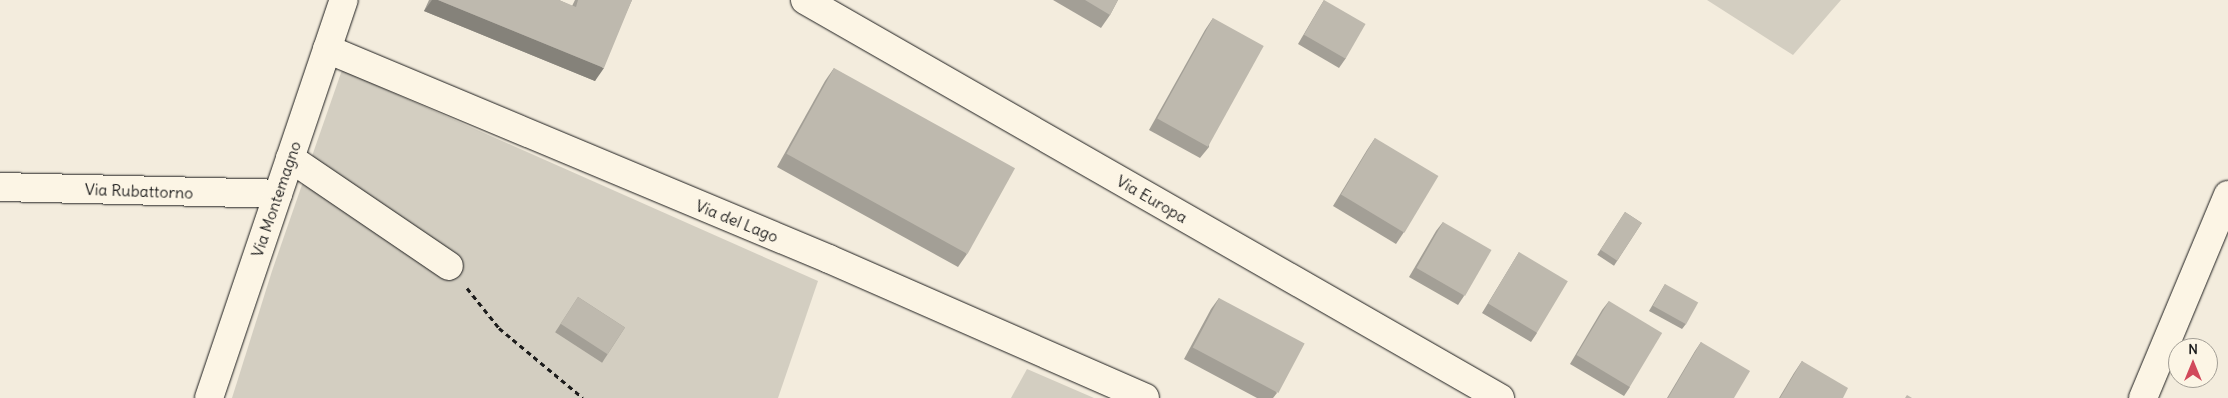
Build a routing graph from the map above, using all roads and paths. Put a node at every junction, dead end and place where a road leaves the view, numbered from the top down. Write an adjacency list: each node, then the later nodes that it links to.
1 (344, 0): 3 (street, Via Montemagno)
2 (805, 0): 12 (street, Via Europa)
3 (327, 49): 4 (street, Via Montemagno); 11 (street, Via del Lago)
4 (290, 158): 6 (street, Via Montemagno); 8 (street)
5 (0, 186): 6 (street, Via Rubattorno)
6 (278, 194): 9 (street, Via Montemagno)
7 (2228, 195): 13 (street)
8 (449, 266): 10 (path)
9 (209, 398)
10 (582, 398)
11 (1145, 398)
12 (1500, 398)
13 (2143, 398)

